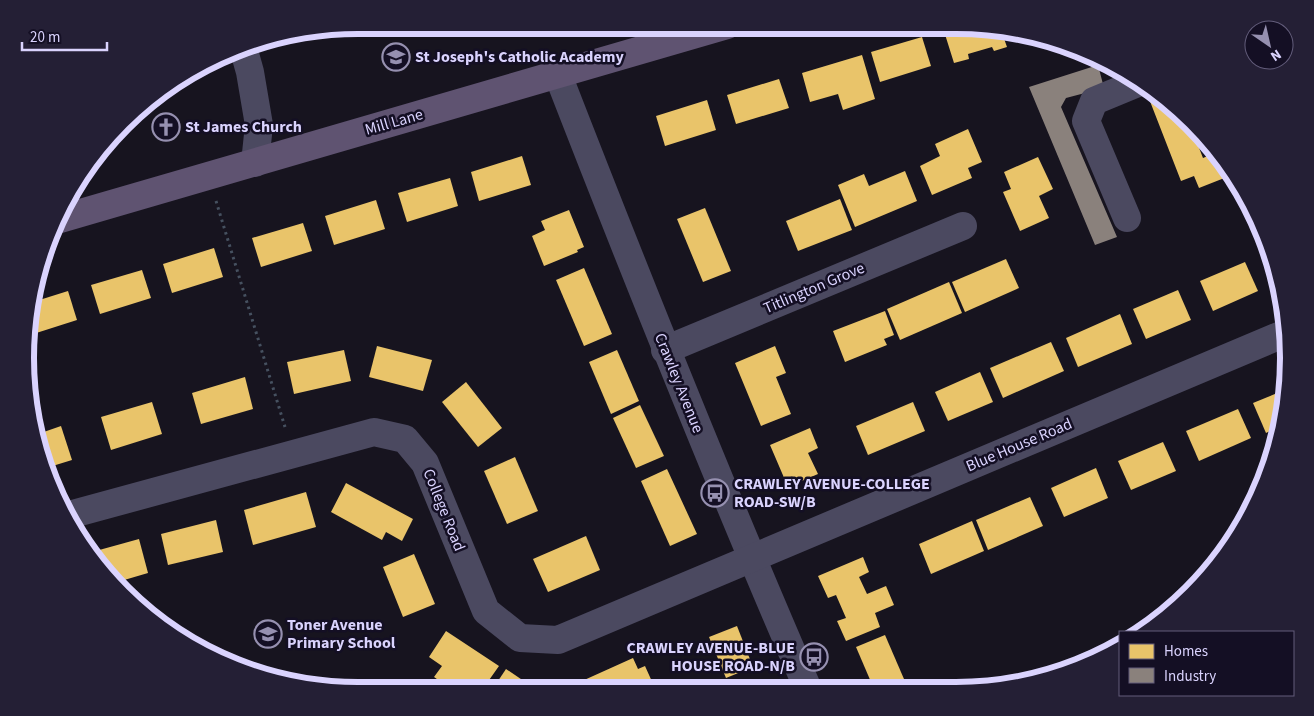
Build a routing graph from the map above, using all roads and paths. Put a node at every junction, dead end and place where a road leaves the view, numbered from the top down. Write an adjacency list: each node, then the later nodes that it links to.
1 (697, 34): 3 (main road, Mill Lane)
2 (245, 54): 5 (street)
3 (558, 75): 5 (main road, Mill Lane); 11 (street, Crawley Avenue)
4 (1132, 85): 8 (street)
5 (255, 163): 6 (main road, Mill Lane)
6 (208, 176): 7 (main road, Mill Lane); 12 (path)
7 (66, 217)
8 (1127, 218)
9 (962, 226): 11 (street, Titlington Grove)
10 (1280, 335): 14 (street, Blue House Road)
11 (665, 350): 14 (street, Crawley Avenue)
12 (294, 454): 13 (street, College Road); 14 (street, College Road)
13 (74, 514)
14 (751, 558): 15 (street, Crawley Avenue)
15 (805, 682)

